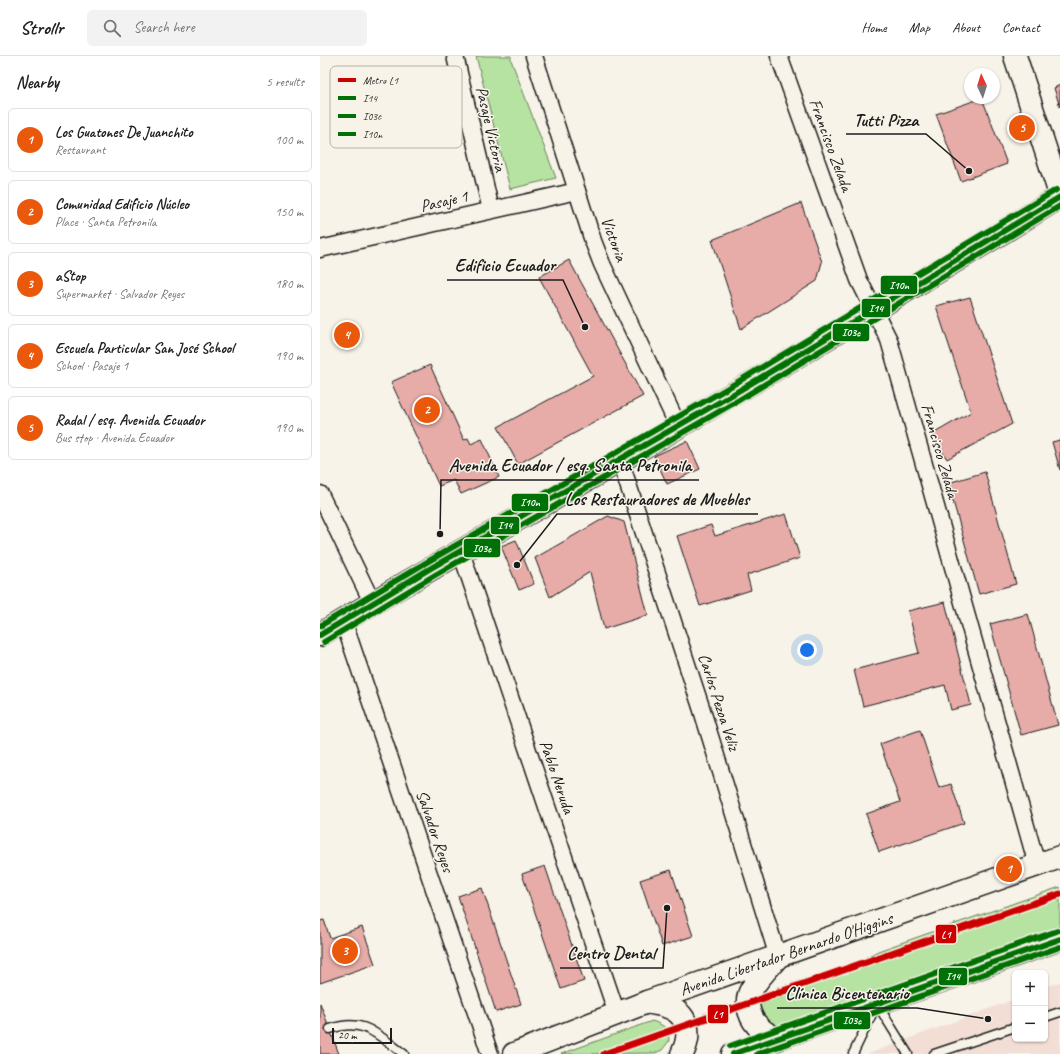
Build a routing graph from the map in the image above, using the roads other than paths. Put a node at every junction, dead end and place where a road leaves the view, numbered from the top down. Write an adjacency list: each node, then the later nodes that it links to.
1 (455, 56): 5 (street, Pasaje Victoria)
2 (534, 56): 7 (street, Victoria)
3 (780, 56): 12 (street, Francisco Zelada)
4 (1015, 56): 8 (main road)
5 (457, 66)
6 (462, 86): 10 (street, Pasaje Victoria)
7 (577, 191): 10 (street, Pasaje 1); 13 (street, Victoria)
8 (1060, 194)
9 (1060, 198): 12 (main road)
10 (491, 210): 11 (street, Pasaje 1)
11 (320, 249)
12 (874, 310): 13 (main road); 21 (street, Francisco Zelada)
13 (678, 426): 14 (main road)
14 (620, 460): 16 (main road); 23 (street, Carlos Pezoa Veliz)
15 (320, 494): 17 (street)
16 (461, 552): 17 (main road); 27 (street, Pablo Neruda)
17 (372, 602): 18 (main road)
18 (343, 620): 19 (main road); 33 (street, Salvador Reyes)
19 (320, 635)
20 (1060, 857): 21 (main road, Avenida Libertador Bernardo O'Higgins)
21 (1037, 865): 23 (main road, Avenida Libertador Bernardo O'Higgins)
22 (1060, 938): 25 (main road)
23 (778, 957): 24 (main road, Avenida Libertador Bernardo O'Higgins); 31 (main road)
24 (647, 1002): 27 (main road, Avenida Libertador Bernardo O'Higgins); 35 (main road)
25 (877, 1003): 31 (main road); 37 (lane); 38 (lane)
26 (1060, 1012): 28 (lane)
27 (617, 1014): 34 (main road, Avenida Libertador Bernardo O'Higgins)
28 (1048, 1016)
29 (1012, 1028): 39 (lane)
30 (330, 1029): 32 (lane)
31 (777, 1039): 36 (main road)
32 (404, 1054)
33 (490, 1054)
34 (514, 1054)
35 (682, 1054)
36 (733, 1054)
37 (853, 1054)
38 (908, 1054)
39 (934, 1054)

